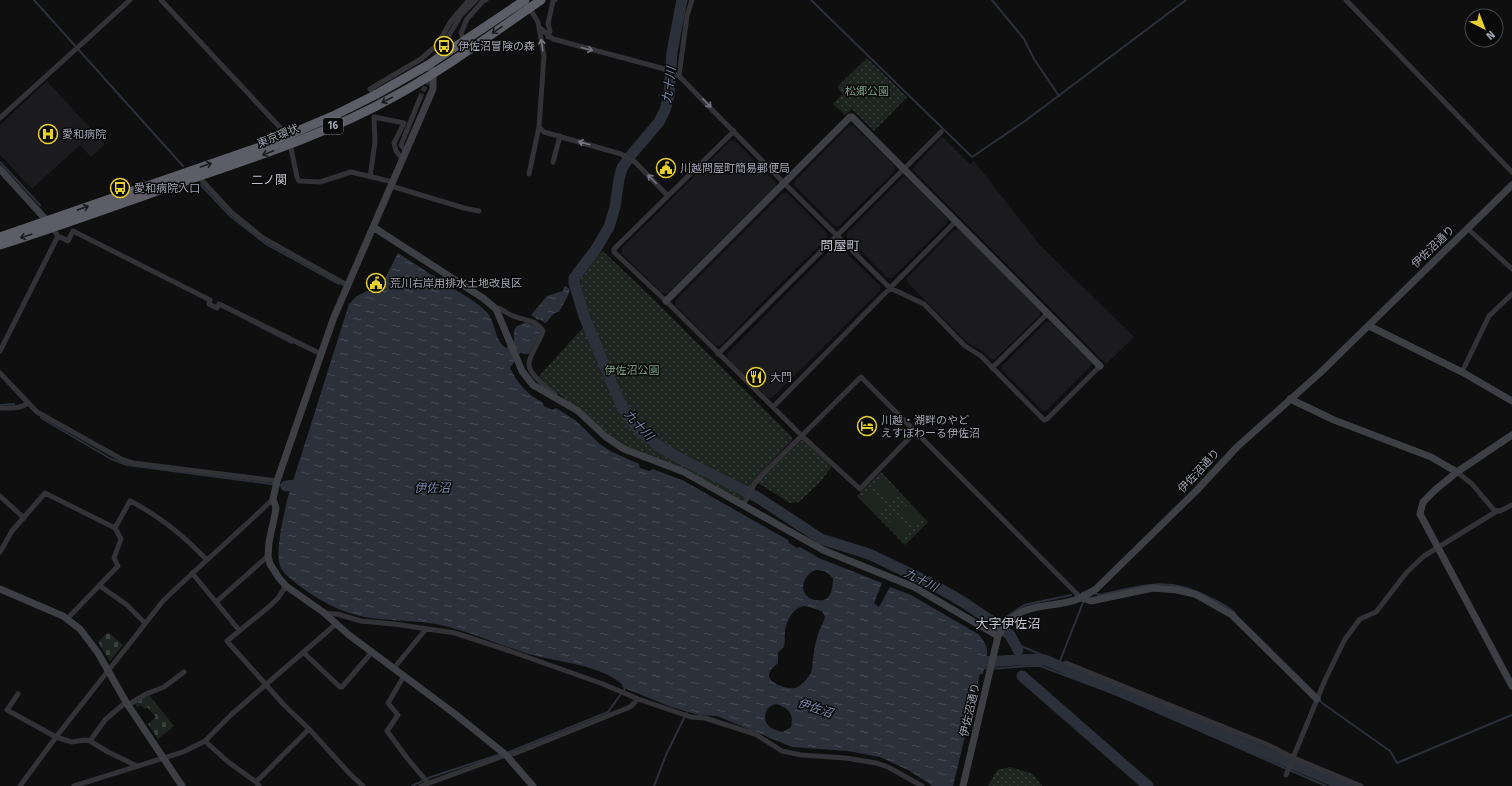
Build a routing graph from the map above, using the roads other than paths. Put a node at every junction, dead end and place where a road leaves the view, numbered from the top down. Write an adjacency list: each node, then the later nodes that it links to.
1 (130, 0): 20 (street)
2 (161, 0): 25 (street)
3 (469, 0): 18 (street)
4 (476, 0): 14 (street)
5 (483, 0): 13 (street)
6 (541, 0): 10 (highway, 東京環状 / 16)
7 (555, 0): 12 (street)
8 (692, 0): 17 (street)
9 (1346, 0): 31 (street)
10 (526, 2): 11 (street); 13 (highway, 東京環状 / 16); 16 (highway, 東京環状 / 16, one-way to 16)
11 (540, 28): 12 (street); 21 (street, one-way to 11)
12 (548, 36): 17 (street, one-way to 17)
13 (464, 40): 15 (highway, 東京環状 / 16)
14 (444, 42)
15 (428, 65): 16 (street); 18 (highway, 東京環状 / 16)
16 (433, 74): 25 (highway, 東京環状 / 16, one-way to 25); 26 (street)
17 (679, 76): 22 (street, one-way to 22)
18 (375, 95): 25 (highway, 東京環状 / 16)
19 (420, 98): 26 (street)
20 (0, 118)
21 (539, 127): 24 (street); 32 (street)
22 (734, 131): 35 (street); 38 (street)
23 (940, 132): 30 (street)
24 (560, 136): 28 (street); 38 (street, one-way to 24)
25 (289, 140): 33 (highway, 東京環状 / 16, one-way to 33); 34 (street); 42 (highway, 東京環状 / 16, one-way to 25)
26 (406, 151): 27 (street)
27 (403, 160): 34 (street); 36 (street)
28 (553, 162)
29 (0, 169): 42 (street)
30 (904, 169): 35 (street); 40 (street); 44 (street)
31 (1512, 172)
32 (529, 174)
33 (199, 177): 42 (highway, 東京環状 / 16); 48 (street)
34 (370, 177): 36 (street)
35 (784, 183): 44 (street); 51 (street)
36 (392, 184): 39 (street); 41 (street)
37 (1512, 185): 43 (street, 伊佐沼通り)
38 (668, 196): 51 (street)
39 (479, 211)
40 (956, 221): 49 (street); 53 (street)
41 (373, 227): 48 (street); 52 (street)
42 (52, 228): 45 (highway, 東京環状 / 16); 46 (highway, 東京環状 / 16, one-way to 46); 55 (street); 56 (street)
43 (1468, 229): 47 (street); 54 (street, 伊佐沼通り)
44 (838, 236): 49 (street); 57 (street)
45 (0, 237)
46 (0, 245)
47 (1512, 269)
48 (347, 285): 56 (street)
49 (890, 288): 59 (street); 66 (street)
50 (1512, 294): 60 (street)
51 (666, 301): 57 (street)
52 (496, 309): 65 (street); 65 (street)
53 (1047, 314): 58 (street); 59 (street)
54 (1369, 326): 60 (street); 62 (street, 伊佐沼通り)
55 (0, 351)
56 (322, 354): 72 (street)
57 (718, 354): 66 (street)
58 (1100, 366): 59 (street)
59 (992, 368)
60 (1462, 372): 63 (street)
61 (0, 373): 64 (street)
62 (1290, 399): 71 (street); 88 (street, 伊佐沼通り)
63 (1512, 401)
64 (28, 403): 67 (street); 72 (street)
65 (568, 405): 75 (street)
66 (773, 407): 70 (street)
67 (0, 408)
68 (915, 432): 70 (street); 70 (street); 88 (street)
69 (1512, 435): 71 (street)
70 (802, 436): 75 (street)
71 (1457, 472): 77 (street); 80 (street)
72 (277, 481): 74 (street)
73 (0, 496): 78 (street)
74 (273, 499): 82 (street); 83 (street)
75 (743, 505): 96 (street)
76 (1512, 505): 77 (street)
77 (1497, 511): 80 (street)
78 (24, 518): 79 (street); 81 (street)
79 (115, 528): 83 (street); 85 (street)
80 (1439, 548): 105 (street); 108 (street)
81 (0, 552)
82 (268, 556): 86 (street); 89 (street)
83 (206, 560): 84 (street)
84 (192, 573): 89 (street); 92 (street)
85 (100, 586): 91 (street); 92 (street)
86 (286, 586): 90 (street); 95 (street)
87 (0, 589): 91 (street)
88 (1081, 598): 96 (street, 伊佐沼通り); 108 (street)
89 (216, 602): 95 (street)
90 (323, 612): 93 (street); 94 (street)
91 (67, 618): 101 (street)
92 (146, 623): 101 (street)
93 (336, 624): 97 (street); 98 (street)
94 (426, 629): 100 (street); 107 (street)
95 (239, 630): 104 (street)
96 (999, 634): 128 (street, 伊佐沼通り)
97 (372, 652): 98 (street); 100 (street)
98 (304, 653): 104 (street)
99 (1066, 663): 116 (street)
100 (394, 668): 103 (street)
101 (108, 670): 109 (street); 111 (street)
102 (184, 672): 109 (street)
103 (404, 676): 114 (street); 119 (street)
104 (266, 685): 110 (street); 113 (street)
105 (1512, 686)
106 (18, 694): 111 (street)
107 (638, 699): 114 (street); 127 (street)
108 (1316, 699): 116 (street)
109 (127, 703): 112 (street); 115 (street)
110 (309, 729): 120 (street); 124 (street)
111 (56, 737): 112 (street); 121 (street)
112 (90, 740): 117 (street)
113 (205, 741): 115 (street); 120 (street)
114 (506, 755): 119 (street); 126 (street)
115 (164, 758): 117 (street); 123 (street)
116 (1294, 758): 118 (street); 129 (street)
117 (137, 766): 122 (street)
118 (1286, 775)
119 (428, 783): 125 (street)
120 (257, 784)
121 (20, 786)
122 (74, 786)
123 (182, 786)
124 (363, 786)
125 (421, 786)
126 (533, 786)
127 (922, 786)
128 (963, 786)
129 (1361, 786)

